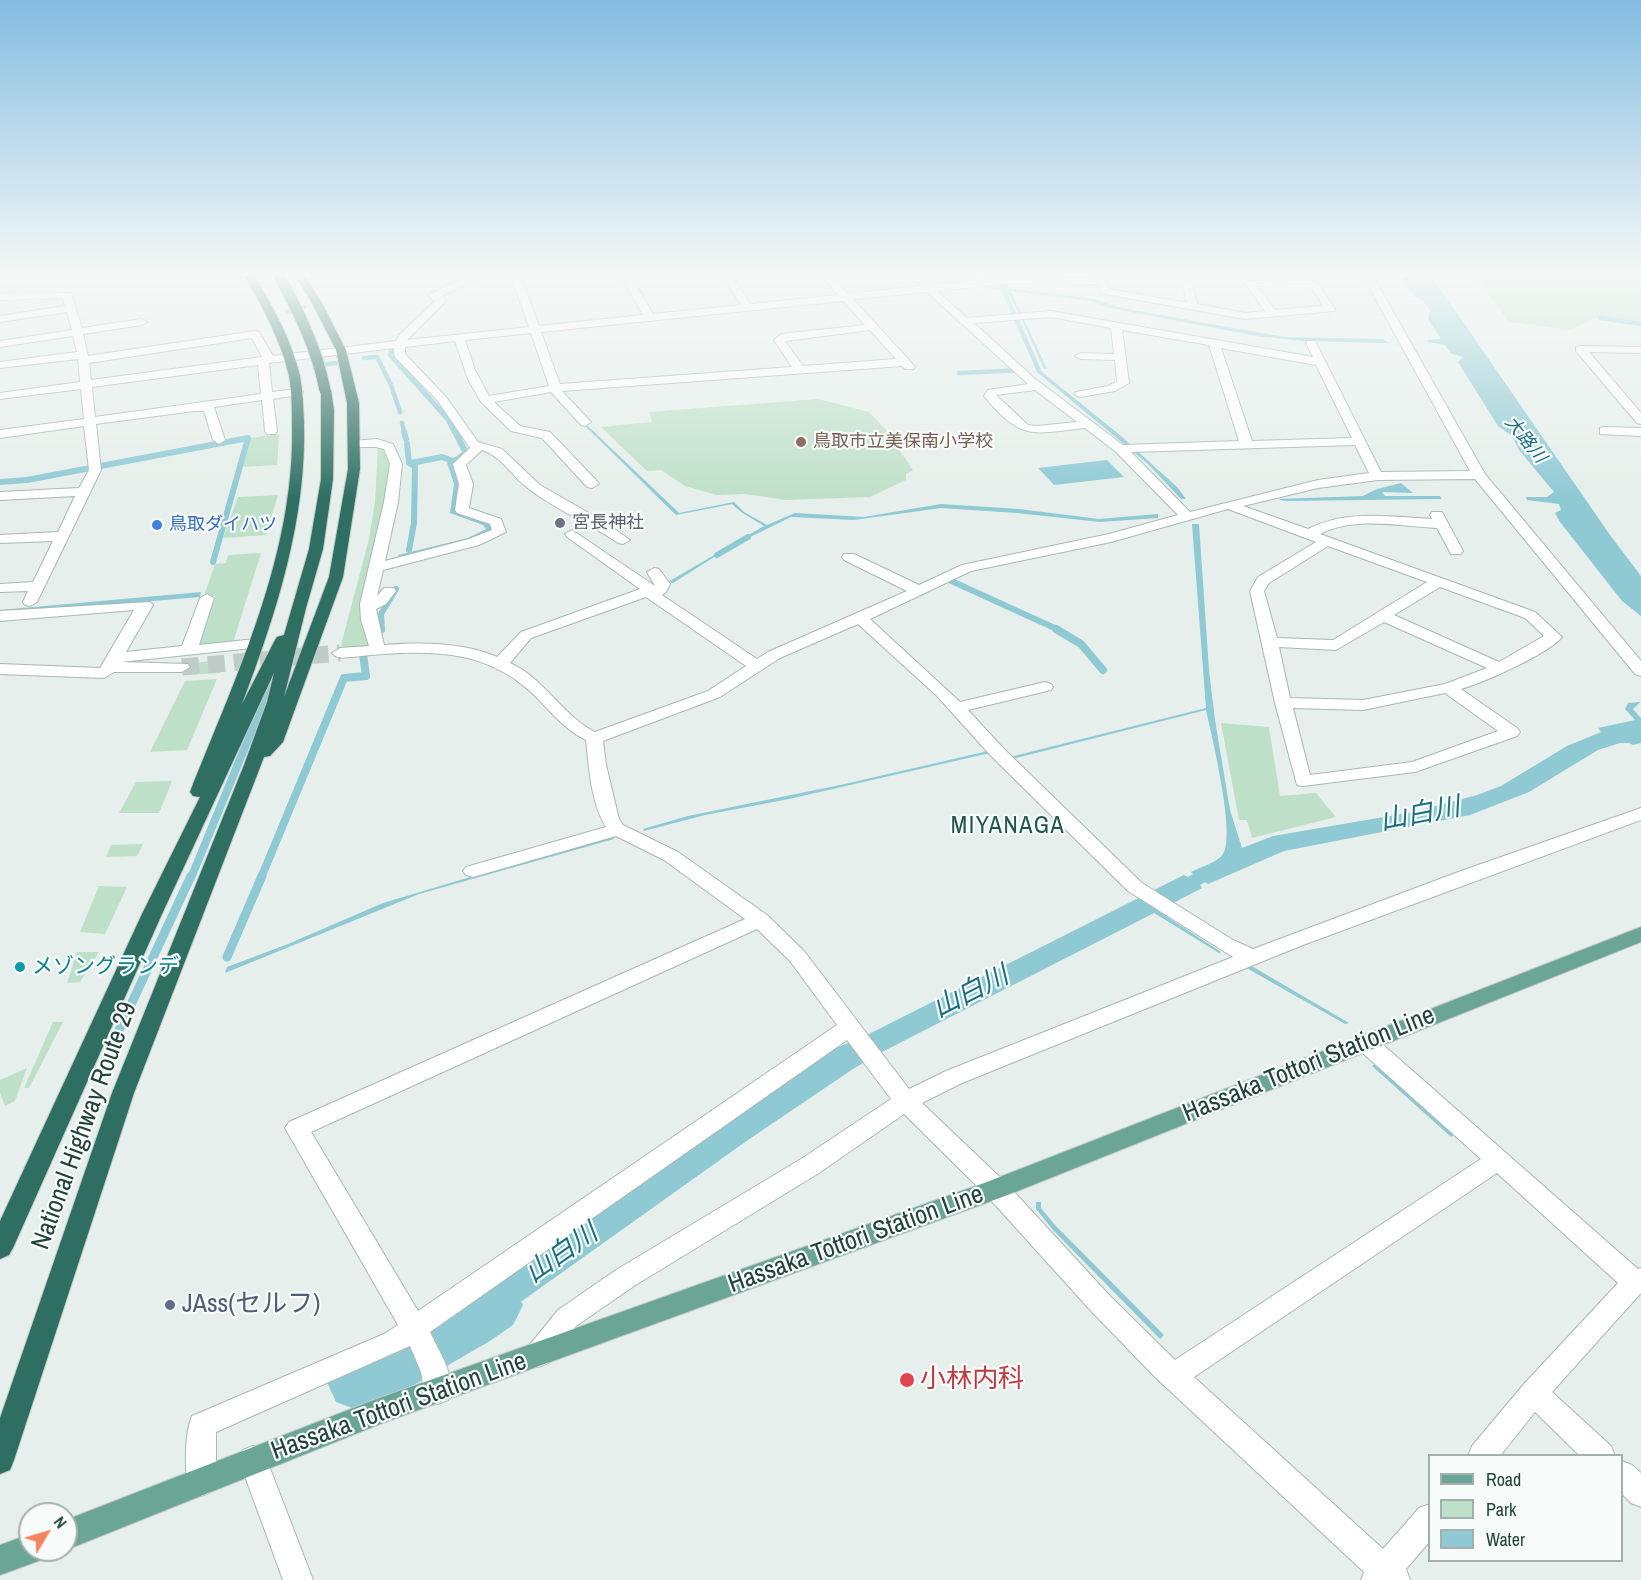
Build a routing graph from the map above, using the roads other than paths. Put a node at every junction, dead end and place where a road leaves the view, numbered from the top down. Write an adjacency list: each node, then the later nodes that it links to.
1 (81, 350): 24 (street)
2 (213, 350): 21 (street)
3 (262, 350): 26 (street)
4 (285, 350): 22 (highway)
5 (313, 350): 81 (highway, National Highway Route 29, bridge)
6 (341, 350): 22 (street); 50 (highway)
7 (399, 350): 51 (street)
8 (463, 350): 37 (street)
9 (542, 350): 32 (street)
10 (785, 350): 29 (street)
11 (893, 350): 29 (street)
12 (997, 350): 31 (street)
13 (1119, 350): 25 (street)
14 (1216, 350): 53 (street)
15 (1248, 350): 27 (street)
16 (1314, 350): 27 (street)
17 (1409, 350): 55 (street)
18 (1581, 350): 39 (street)
19 (1602, 350): 20 (street)
20 (1641, 351)
21 (196, 356): 24 (street); 26 (street); 30 (street)
22 (288, 356): 26 (street); 33 (highway)
23 (1081, 356): 25 (street)
24 (83, 357): 28 (street); 30 (street)
25 (1120, 357): 34 (street)
26 (266, 359): 36 (street)
27 (1320, 362): 48 (street)
28 (0, 365)
29 (800, 370): 32 (street)
30 (86, 384): 35 (street); 40 (street)
31 (1038, 386): 42 (street); 42 (street)
32 (556, 388): 37 (street); 41 (street)
33 (297, 392): 36 (street); 86 (highway)
34 (1080, 394)
35 (0, 396)
36 (269, 396): 38 (street); 43 (street)
37 (485, 400): 57 (street)
38 (194, 407): 40 (street); 47 (street)
39 (1641, 420)
40 (91, 421): 46 (street); 58 (street)
41 (585, 422)
42 (1088, 424): 54 (street)
43 (271, 431)
44 (1604, 431): 45 (street)
45 (1641, 432)
46 (0, 435)
47 (219, 440)
48 (1359, 441): 53 (street); 56 (street)
49 (406, 442): 52 (street)
50 (356, 444): 52 (street); 102 (highway)
51 (473, 444): 66 (street); 70 (street)
52 (384, 445): 70 (street)
53 (1247, 446): 54 (street)
54 (1120, 449): 61 (street)
55 (1479, 475): 56 (street); 96 (street)
56 (1377, 476): 60 (street)
57 (592, 484)
58 (85, 492): 59 (street); 64 (street)
59 (0, 496)
60 (1228, 505): 61 (street); 63 (street)
61 (1187, 516): 75 (street)
62 (572, 534): 77 (street)
63 (1309, 534): 67 (street); 68 (street)
64 (63, 536): 65 (street); 73 (street)
65 (0, 539)
66 (623, 540)
67 (1327, 541): 72 (street); 85 (street)
68 (1456, 551)
69 (849, 557): 75 (street)
70 (377, 567): 80 (street)
71 (654, 572): 77 (street)
72 (1439, 581): 83 (street); 94 (street)
73 (36, 586): 74 (street); 79 (street)
74 (0, 588)
75 (917, 590): 84 (street)
76 (389, 591): 80 (street)
77 (649, 593): 91 (street); 92 (street)
78 (207, 598): 87 (street)
79 (30, 602)
80 (369, 607): 88 (street)
81 (298, 609): 102 (highway, National Highway Route 29); 106 (highway, National Highway Route 29)
82 (0, 616): 90 (street)
83 (1383, 616): 85 (street); 94 (street)
84 (860, 618): 92 (street); 100 (street)
85 (1270, 642): 99 (street)
86 (255, 644): 87 (street); 106 (highway)
87 (189, 650): 90 (street)
88 (378, 650): 89 (street); 91 (street)
89 (340, 653)
90 (112, 663): 93 (street); 95 (street)
91 (500, 664): 101 (street)
92 (756, 666): 101 (street)
93 (182, 668)
94 (1500, 668): 98 (street)
95 (0, 669)
96 (1641, 671)
97 (1045, 687): 100 (street)
98 (1449, 688): 99 (street); 99 (street)
99 (1283, 703)
100 (956, 708): 109 (street)
101 (594, 738): 104 (street)
102 (253, 765): 124 (highway, National Highway Route 29)
103 (1641, 814): 109 (street)
104 (617, 830): 105 (street); 107 (street)
105 (473, 872)
106 (152, 914): 115 (highway, National Highway Route 29)
107 (760, 920): 110 (street); 117 (street)
108 (1641, 934): 111 (main road, Hassaka Tottori Station Line)
109 (1251, 957): 112 (street)
110 (850, 1027): 112 (street); 117 (street)
111 (1365, 1042): 113 (street); 114 (main road, Hassaka Tottori Station Line)
112 (905, 1101): 114 (street); 118 (street)
113 (1498, 1160): 116 (street); 119 (street)
114 (996, 1189): 118 (main road, Hassaka Tottori Station Line); 119 (street)
115 (0, 1248)
116 (1638, 1280): 121 (street)
117 (413, 1328): 120 (street); 127 (street)
118 (537, 1356): 120 (main road, Hassaka Tottori Station Line)
119 (1174, 1376): 133 (street)
120 (438, 1391): 125 (main road, Hassaka Tottori Station Line)
121 (1534, 1393): 122 (street); 123 (street)
122 (1483, 1454)
123 (1600, 1454)
124 (0, 1460)
125 (253, 1460): 127 (main road, Hassaka Tottori Station Line); 134 (street)
126 (1623, 1476): 128 (street)
127 (201, 1482): 130 (main road, Hassaka Tottori Station Line)
128 (1641, 1493)
129 (1428, 1521): 133 (street)
130 (78, 1530)
131 (18, 1553): 132 (main road)
132 (0, 1560)
133 (1385, 1577)
134 (298, 1580)

